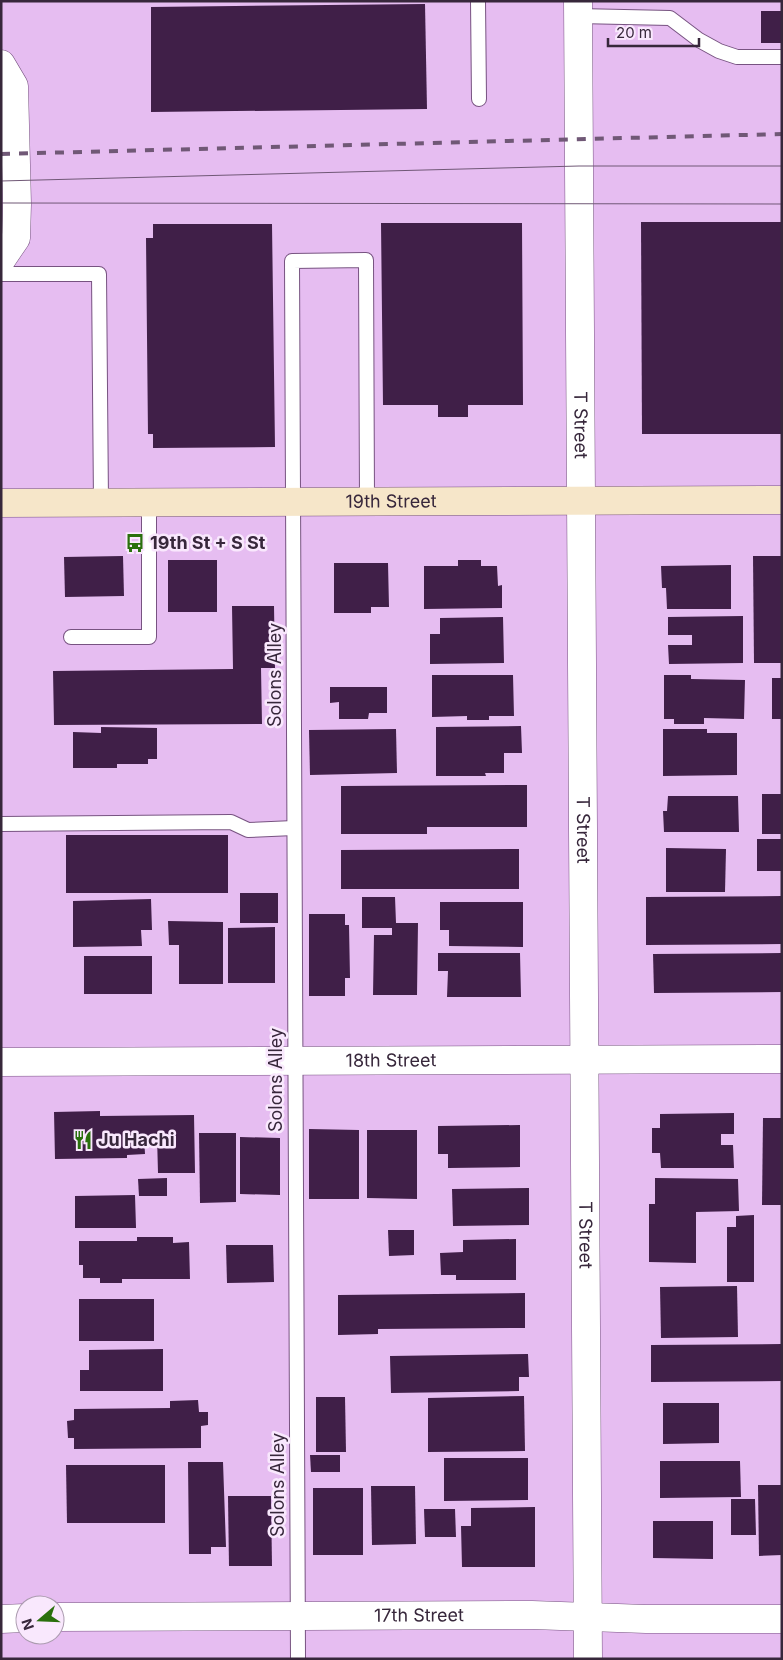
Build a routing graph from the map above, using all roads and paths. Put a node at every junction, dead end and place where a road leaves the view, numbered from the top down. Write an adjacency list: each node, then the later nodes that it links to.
1 (478, 1): 5 (lane)
2 (578, 9): 3 (lane); 11 (street, T Street)
3 (782, 57)
4 (1, 64): 6 (street)
5 (479, 99)
6 (1, 260)
7 (1, 274): 12 (lane)
8 (782, 500): 11 (main road, 19th Street)
9 (292, 501): 10 (main road, 19th Street); 10 (lane, Solons Alley); 13 (main road, 19th Street); 17 (lane, Solons Alley)
10 (367, 501): 11 (main road, 19th Street)
11 (581, 501): 20 (street, T Street)
12 (101, 502): 13 (main road, 19th Street); 14 (main road, 19th Street)
13 (150, 502): 15 (lane)
14 (1, 504)
15 (72, 637)
16 (1, 824): 17 (lane)
17 (294, 828): 19 (lane, Solons Alley)
18 (782, 1059): 20 (street, 18th Street)
19 (295, 1060): 20 (street, 18th Street); 21 (street, 18th Street); 22 (lane, Solons Alley)
20 (585, 1060): 23 (street, T Street)
21 (1, 1062)
22 (297, 1616): 23 (street, 17th Street); 25 (street, 17th Street); 28 (lane, Solons Alley)
23 (588, 1617): 26 (street, 17th Street); 29 (street, T Street)
24 (15, 1618): 27 (street)
25 (65, 1618)
26 (782, 1618)
27 (1, 1619)
28 (298, 1659)
29 (588, 1659)

